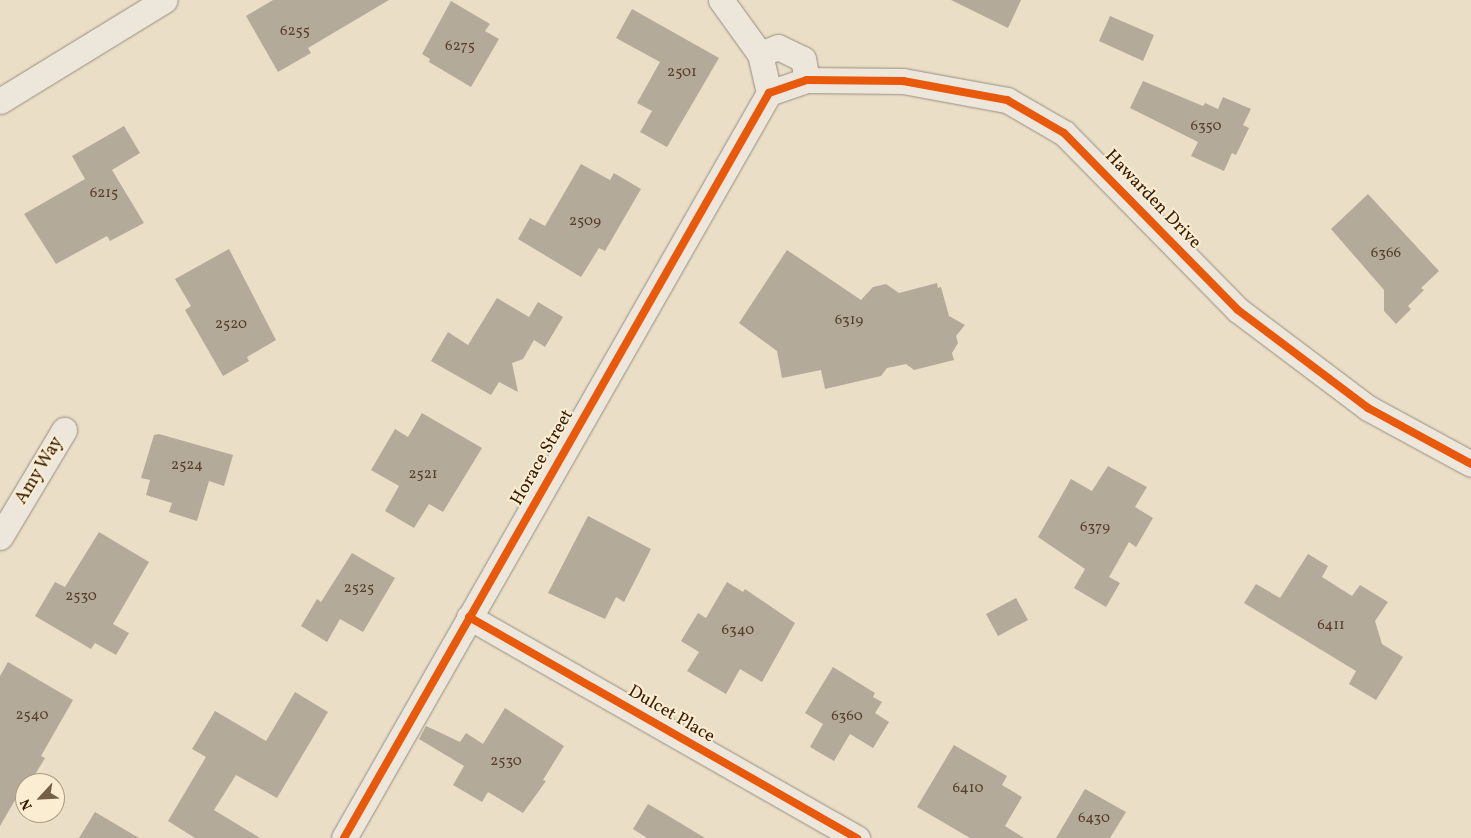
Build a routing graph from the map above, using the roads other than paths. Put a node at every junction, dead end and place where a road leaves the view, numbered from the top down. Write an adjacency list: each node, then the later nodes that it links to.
1 (165, 0): 3 (street)
2 (721, 0): 4 (street)
3 (129, 10): 7 (street)
4 (760, 54): 5 (street); 6 (street)
5 (807, 80): 6 (street, Hawarden Drive); 9 (street, Hawarden Drive)
6 (768, 93): 11 (street, Horace Street)
7 (0, 101)
8 (64, 430): 10 (street, Amy Way)
9 (1471, 464)
10 (0, 537)
11 (469, 617): 12 (street, Horace Street); 13 (street, Dulcet Place)
12 (344, 838)
13 (857, 838)

